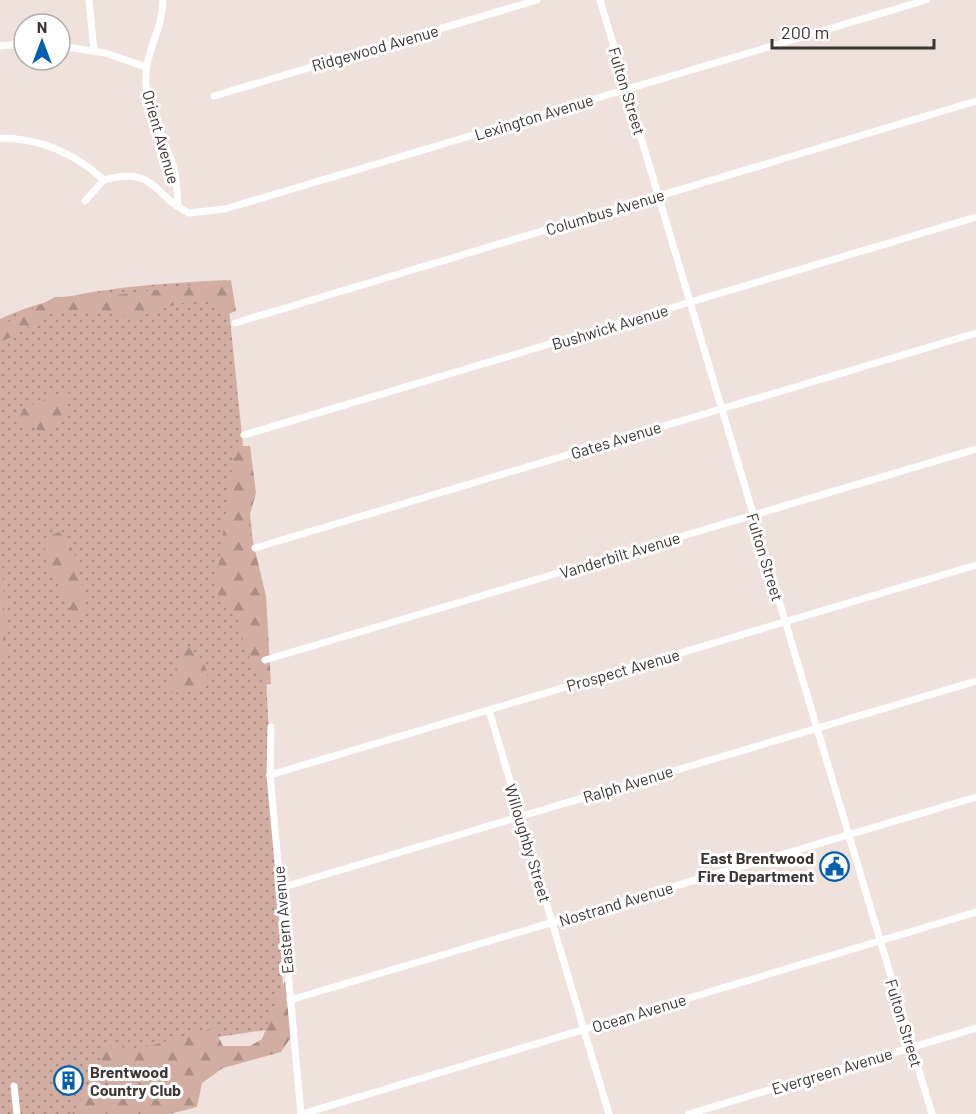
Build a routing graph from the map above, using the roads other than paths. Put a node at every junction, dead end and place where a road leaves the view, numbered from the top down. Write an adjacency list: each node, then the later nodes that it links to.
1 (89, 0): 7 (street)
2 (163, 0): 8 (street, Orient Avenue)
3 (537, 0): 10 (street, Ridgewood Avenue)
4 (600, 0): 9 (street, Fulton Street)
5 (926, 0): 9 (street, Lexington Avenue)
6 (72, 48): 7 (street)
7 (94, 51): 8 (street)
8 (146, 67): 16 (street, Orient Avenue)
9 (626, 90): 14 (street, Fulton Street); 16 (street, Lexington Avenue)
10 (214, 96)
11 (976, 101): 14 (street, Columbus Avenue)
12 (0, 138): 13 (street)
13 (104, 180): 15 (street); 16 (street)
14 (658, 196): 18 (street, Fulton Street); 19 (street, Columbus Avenue)
15 (84, 201)
16 (178, 205)
17 (976, 217): 18 (street, Bushwick Avenue)
18 (690, 303): 21 (street, Fulton Street); 22 (street, Bushwick Avenue)
19 (235, 323)
20 (976, 333): 21 (street, Gates Avenue)
21 (720, 409): 24 (street, Fulton Street); 25 (street, Gates Avenue)
22 (244, 435)
23 (976, 449): 24 (street, Vanderbilt Avenue)
24 (752, 515): 27 (street, Fulton Street); 28 (street, Vanderbilt Avenue)
25 (255, 548)
26 (976, 565): 27 (street, Prospect Avenue)
27 (784, 622): 30 (street, Prospect Avenue); 32 (street, Fulton Street)
28 (265, 660)
29 (976, 681): 32 (street, Ralph Avenue)
30 (489, 710): 33 (street, Prospect Avenue); 35 (street, Willoughby Street)
31 (271, 727): 33 (street, Eastern Avenue)
32 (816, 729): 35 (street, Ralph Avenue); 36 (street, Fulton Street)
33 (270, 775): 37 (street, Eastern Avenue)
34 (976, 797): 36 (street, Nostrand Avenue)
35 (520, 816): 37 (street, Ralph Avenue); 39 (street, Willoughby Street)
36 (848, 835): 39 (street, Nostrand Avenue); 40 (street, Fulton Street)
37 (280, 888): 41 (street, Eastern Avenue)
38 (976, 912): 40 (street, Ocean Avenue)
39 (552, 923): 41 (street, Nostrand Avenue); 43 (street, Willoughby Street)
40 (879, 940): 43 (street, Ocean Avenue); 44 (street, Fulton Street)
41 (290, 1000): 47 (street, Eastern Avenue)
42 (976, 1028): 44 (street, Evergreen Avenue)
43 (584, 1030): 47 (street, Ocean Avenue); 48 (street, Willoughby Street)
44 (912, 1047): 49 (street, Evergreen Avenue); 50 (street, Fulton Street)
45 (14, 1086): 46 (street)
46 (17, 1114)
47 (301, 1114)
48 (609, 1114)
49 (689, 1114)
50 (932, 1114)

